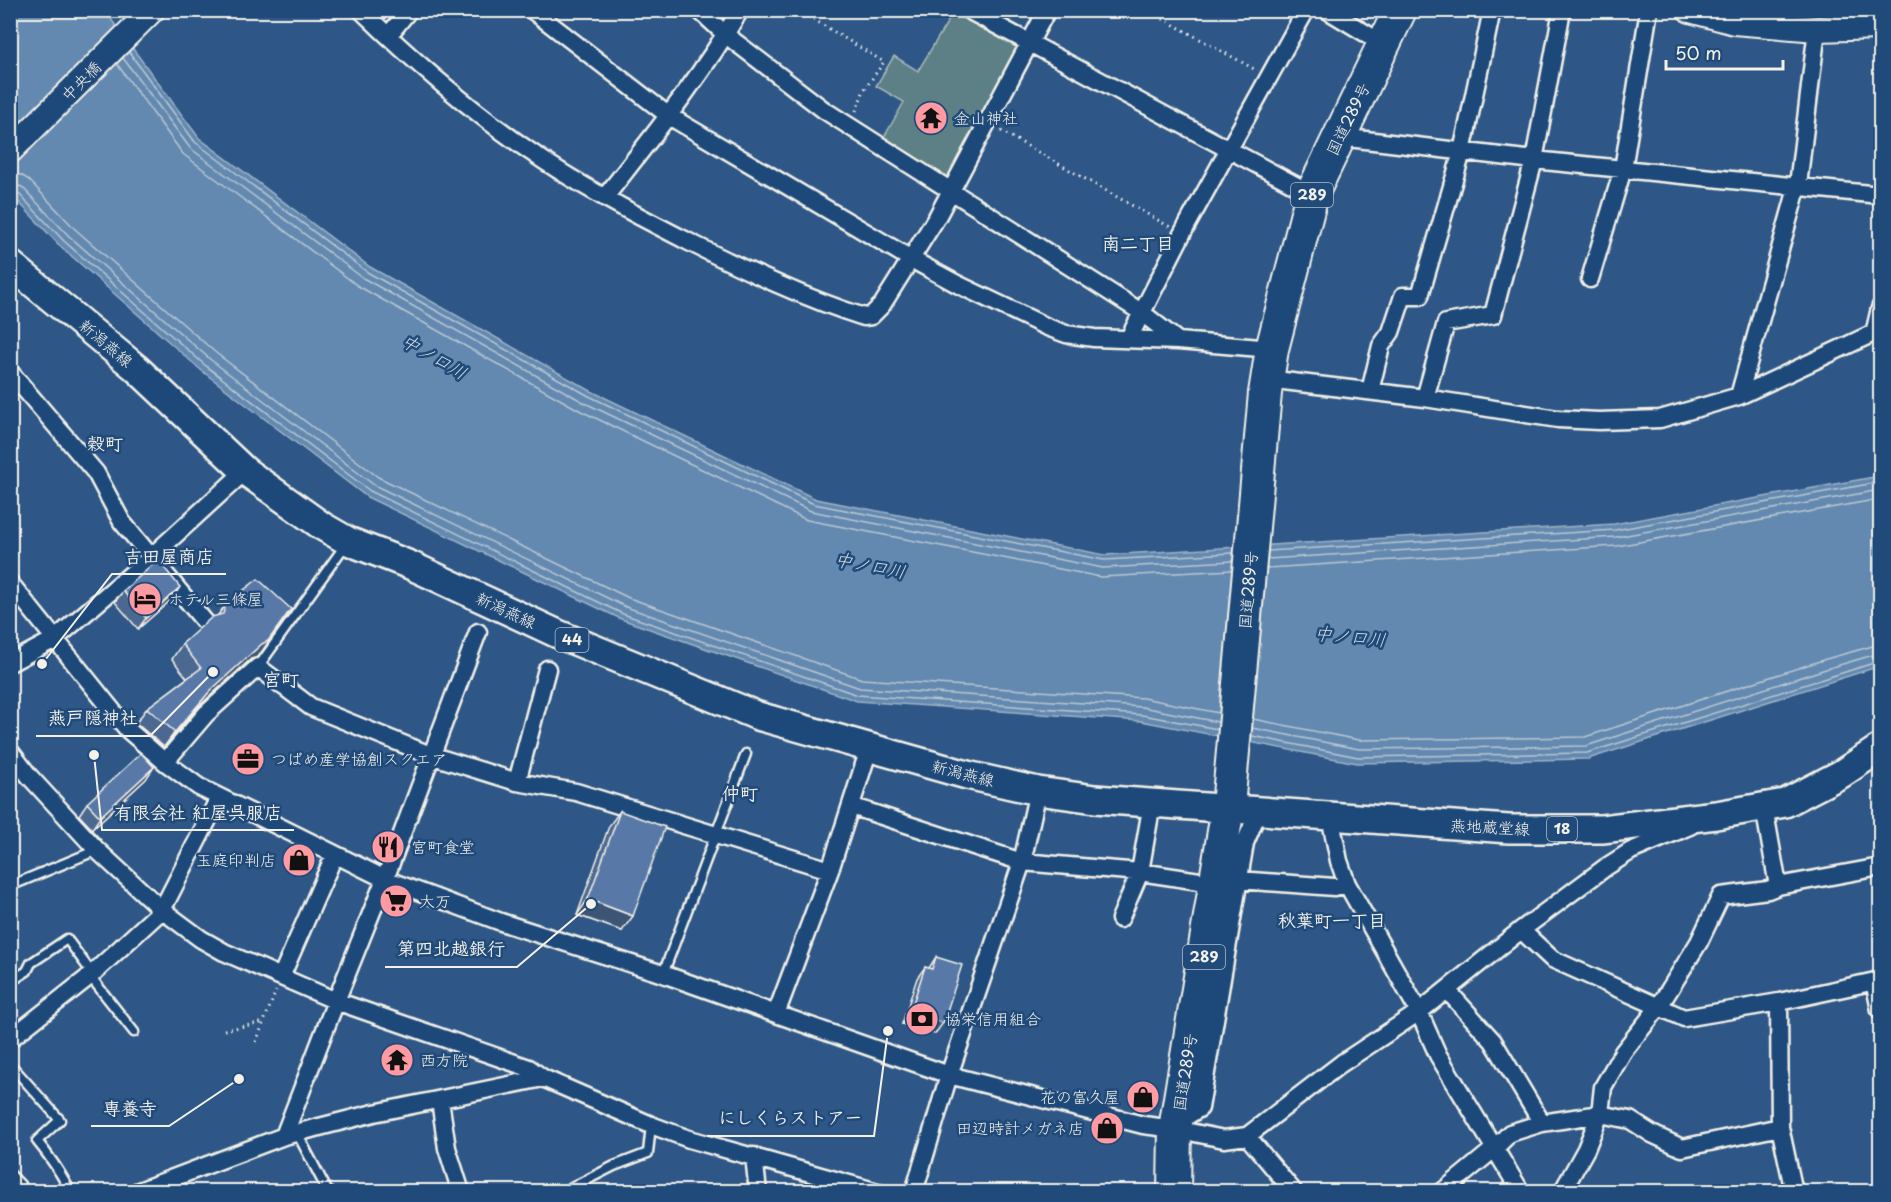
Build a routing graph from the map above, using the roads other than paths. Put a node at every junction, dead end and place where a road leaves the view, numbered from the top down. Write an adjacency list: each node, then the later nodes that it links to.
1 (152, 10): 25 (street, 中央橋)
2 (361, 10): 19 (street)
3 (409, 10): 19 (street)
4 (532, 10): 22 (street)
5 (699, 10): 18 (street)
6 (740, 10): 18 (street)
7 (968, 10): 20 (street)
8 (1047, 10): 20 (street)
9 (1305, 10): 24 (street)
10 (1327, 10): 21 (street)
11 (1400, 10): 21 (highway, 国道289号 / 289)
12 (1492, 10): 26 (street)
13 (1562, 10): 27 (street)
14 (1649, 10): 28 (street)
15 (1690, 10): 17 (street)
16 (1881, 27): 17 (street)
17 (1817, 28): 29 (street)
18 (726, 35): 22 (street); 30 (street)
19 (388, 36): 33 (street)
20 (1029, 44): 24 (street); 30 (street)
21 (1385, 45): 23 (highway, 国道289号 / 289)
22 (669, 116): 33 (street); 34 (street)
23 (1340, 137): 26 (street); 31 (highway, 国道289号 / 289)
24 (1228, 149): 31 (street); 38 (street)
25 (10, 151)
26 (1462, 152): 27 (street); 45 (street)
27 (1534, 160): 28 (street); 47 (street)
28 (1623, 169): 29 (street); 36 (street)
29 (1798, 185): 32 (street); 46 (street)
30 (950, 192): 34 (street); 38 (street)
31 (1312, 194): 42 (highway, 国道289号 / 289)
32 (1881, 195)
33 (605, 198): 34 (street)
34 (911, 259): 40 (street)
35 (10, 264): 48 (main road, 新潟燕線 / 44)
36 (1590, 279)
37 (1881, 308): 39 (street)
38 (1141, 312): 40 (street); 41 (street)
39 (1877, 332): 46 (street)
40 (1129, 338): 41 (street)
41 (1178, 341): 42 (street)
42 (1272, 349): 44 (highway, 国道289号 / 289)
43 (10, 372): 50 (street)
44 (1266, 386): 45 (street); 67 (highway, 国道289号 / 289)
45 (1370, 392): 47 (street)
46 (1739, 396): 47 (street)
47 (1425, 398)
48 (245, 471): 49 (main road, 新潟燕線 / 44); 50 (street)
49 (348, 541): 56 (lane); 59 (main road, 新潟燕線 / 44)
50 (150, 558): 52 (street); 54 (street)
51 (10, 583): 54 (street)
52 (205, 622)
53 (478, 632): 62 (street)
54 (55, 639): 55 (street); 63 (street)
55 (10, 663)
56 (258, 667): 62 (street); 63 (street)
57 (547, 669): 64 (street)
58 (1881, 748): 70 (main road, 燕地蔵堂線 / 18)
59 (869, 749): 65 (main road, 新潟燕線 / 44); 69 (street)
60 (10, 751): 74 (street)
61 (746, 754): 73 (lane)
62 (430, 755): 64 (street); 80 (street)
63 (165, 762): 66 (street)
64 (517, 782): 73 (street)
65 (1038, 791): 68 (main road, 新潟燕線 / 44); 76 (street)
66 (219, 798): 75 (street); 86 (street)
67 (1231, 802): 68 (main road, 新潟燕線 / 44); 72 (main road, 燕地蔵堂線 / 18); 81 (street); 82 (street); 110 (highway, 国道289号 / 289)
68 (1152, 803): 79 (street)
69 (850, 806): 76 (street); 78 (street)
70 (1764, 807): 71 (main road, 燕地蔵堂線 / 18); 85 (street)
71 (1716, 815): 72 (main road, 燕地蔵堂線 / 18); 88 (street)
72 (1330, 816): 83 (street)
73 (716, 837): 78 (street); 89 (lane)
74 (97, 850): 84 (lane); 86 (street)
75 (335, 854): 80 (street); 91 (street)
76 (1022, 862): 79 (street); 104 (street)
77 (1881, 867): 85 (street)
78 (830, 870): 100 (street)
79 (1140, 872): 82 (street); 87 (street)
80 (385, 879): 89 (street); 95 (street)
81 (1238, 880): 83 (street); 110 (street)
82 (1206, 882): 110 (street)
83 (1347, 884): 99 (street)
84 (10, 886)
85 (1778, 886): 97 (street)
86 (162, 910): 90 (street); 91 (street)
87 (1120, 919)
88 (1521, 930): 94 (street); 97 (street)
89 (663, 974): 100 (street)
90 (90, 976): 93 (lane); 101 (lane); 102 (street)
91 (280, 977): 95 (street)
92 (1878, 981): 96 (street); 98 (street)
93 (10, 982)
94 (1447, 990): 99 (street); 108 (street)
95 (336, 1001): 105 (street); 112 (street)
96 (1779, 1002): 97 (street); 111 (street)
97 (1658, 1008): 107 (street)
98 (1881, 1010)
99 (1419, 1012): 113 (street); 114 (street)
100 (776, 1014): 104 (street)
101 (134, 1032)
102 (10, 1039)
103 (10, 1064): 119 (lane)
104 (949, 1075): 110 (street); 126 (street)
105 (543, 1078): 106 (street); 109 (street)
106 (440, 1100): 112 (street); 122 (street)
107 (1600, 1114): 108 (street); 111 (street); 130 (street)
108 (1542, 1123): 114 (street)
109 (651, 1125): 115 (street); 123 (lane)
110 (1176, 1126): 113 (street); 127 (highway, 国道289号 / 289)
111 (1780, 1127): 131 (street)
112 (290, 1134): 120 (street); 121 (lane)
113 (1247, 1136): 128 (street)
114 (1494, 1149): 117 (street); 129 (street)
115 (754, 1156): 124 (street); 125 (street)
116 (10, 1174): 118 (lane)
117 (1517, 1190)
118 (27, 1191)
119 (70, 1191)
120 (136, 1191)
121 (328, 1191)
122 (461, 1191)
123 (563, 1191)
124 (758, 1191)
125 (878, 1191)
126 (914, 1191)
127 (1174, 1191)
128 (1294, 1191)
129 (1442, 1191)
130 (1562, 1191)
131 (1794, 1191)

